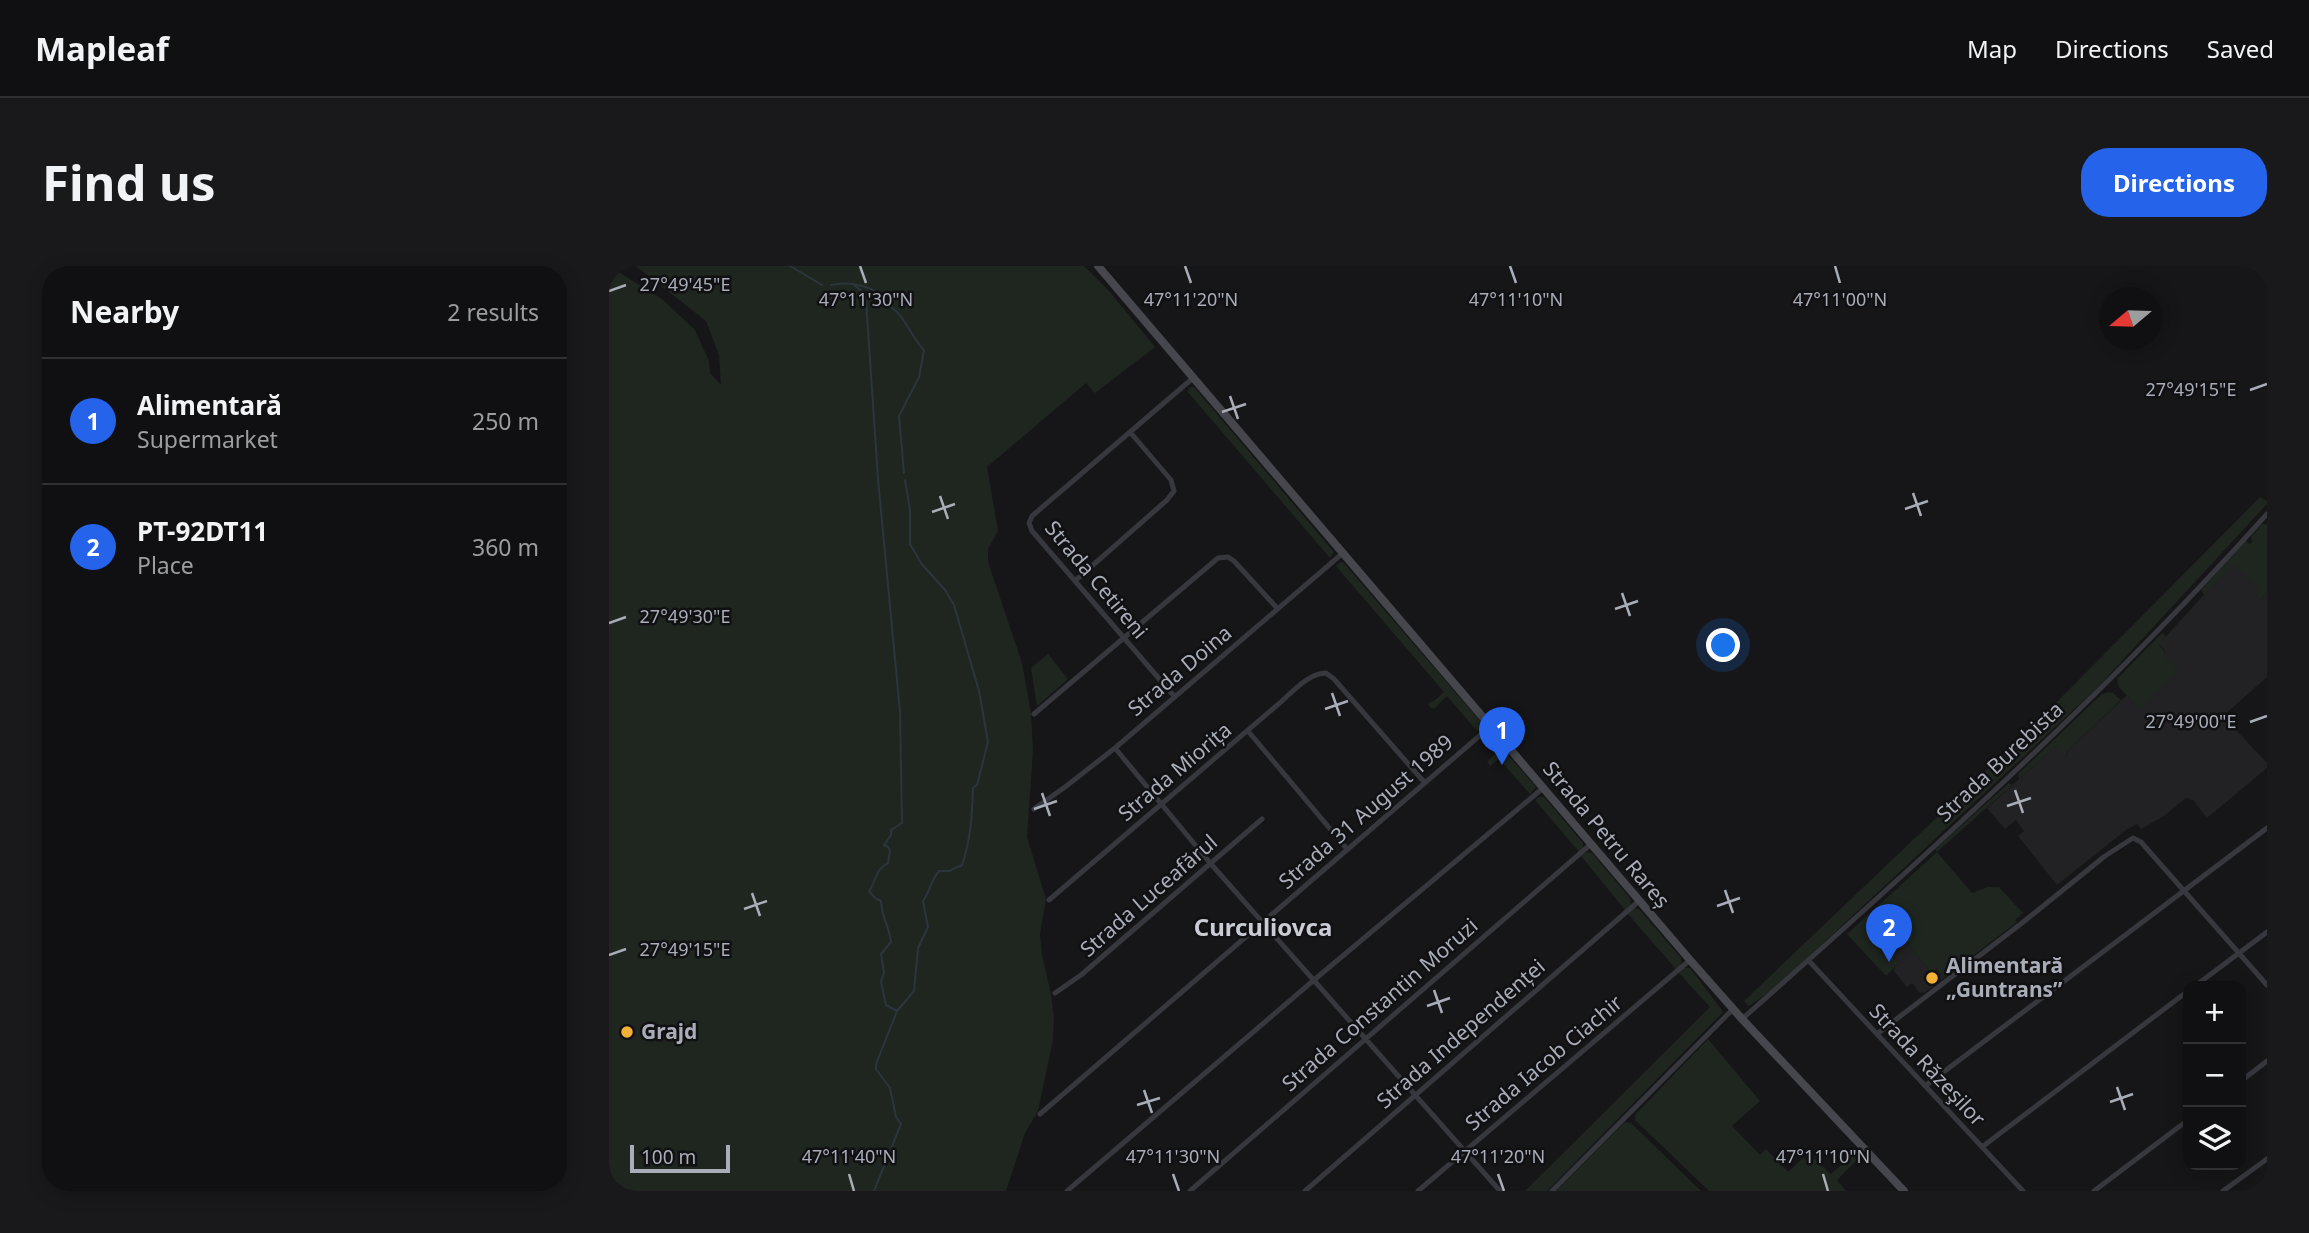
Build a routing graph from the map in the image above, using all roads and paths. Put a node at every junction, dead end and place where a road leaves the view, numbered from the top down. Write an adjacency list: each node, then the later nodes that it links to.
1 (1099, 267): 2 (main road, Strada Petru Rareș)
2 (1193, 378): 3 (street, Strada Cetireni); 5 (main road, Strada Petru Rareș)
3 (1130, 432): 6 (street); 6 (street, Strada Cetireni)
4 (2267, 514): 30 (street, Strada Burebista)
5 (1343, 553): 7 (street, Strada Doina); 11 (main road, Strada Petru Rareș)
6 (1076, 580): 8 (street, Strada Cetireni)
7 (1277, 608): 8 (street); 9 (street, Strada Doina)
8 (1123, 637): 9 (street, Strada Cetireni); 10 (street)
9 (1174, 696): 13 (street, Strada Doina)
10 (1034, 714)
11 (1490, 726): 14 (street, Strada 31 August 1989); 15 (main road, Strada Petru Rareș)
12 (1248, 731): 14 (street, Strada Miorița); 16 (street, Strada Miorița); 21 (street)
13 (1115, 747): 16 (street); 17 (street, Strada Doina)
14 (1425, 783): 21 (street, Strada 31 August 1989)
15 (1543, 788): 20 (main road, Strada Petru Rareș); 31 (street)
16 (1161, 804): 22 (street); 24 (street, Strada Miorița)
17 (1034, 809)
18 (1262, 819): 22 (street, Strada Luceafărul)
19 (2267, 828): 23 (street)
20 (1591, 844): 25 (main road, Strada Petru Rareș); 39 (street, Strada Constantin Moruzi)
21 (1347, 849): 26 (street, Strada 31 August 1989)
22 (1211, 864): 26 (street); 34 (street, Strada Luceafărul)
23 (2183, 890): 28 (street); 38 (street); 42 (street)
24 (1049, 900)
25 (1639, 901): 29 (main road, Strada Petru Rareș); 43 (street, Strada Independenței)
26 (1263, 922): 31 (street); 44 (street, Strada 31 August 1989)
27 (2267, 932): 28 (street)
28 (2239, 953): 32 (street); 33 (street)
29 (1690, 960): 36 (main road, Strada Petru Rareș); 47 (street, Strada Iacob Ciachir)
30 (1809, 961): 37 (street, Strada Burebista); 38 (street, Strada Răzeşilor)
31 (1314, 980): 39 (street); 49 (street)
32 (2202, 981)
33 (2267, 985)
34 (1055, 993)
35 (2183, 995): 46 (street)
36 (1733, 1009): 37 (main road, Strada Petru Rareș); 54 (street)
37 (1742, 1019): 55 (main road, Strada Petru Rareș)
38 (1877, 1034): 42 (street, Strada Răzeşilor)
39 (1366, 1039): 43 (street); 50 (street, Strada Constantin Moruzi)
40 (2267, 1061): 41 (street)
41 (2246, 1077)
42 (1925, 1086): 46 (street, Strada Răzeşilor)
43 (1415, 1094): 47 (street); 51 (street, Strada Independenței)
44 (1040, 1114)
45 (2183, 1124): 57 (street)
46 (1982, 1147): 56 (street, Strada Răzeşilor)
47 (1464, 1151): 52 (street, Strada Iacob Ciachir); 53 (street)
48 (2267, 1159): 58 (street)
49 (1067, 1191)
50 (1190, 1191)
51 (1305, 1191)
52 (1418, 1191)
53 (1500, 1191)
54 (1552, 1191)
55 (1904, 1191)
56 (2023, 1191)
57 (2094, 1191)
58 (2223, 1191)

